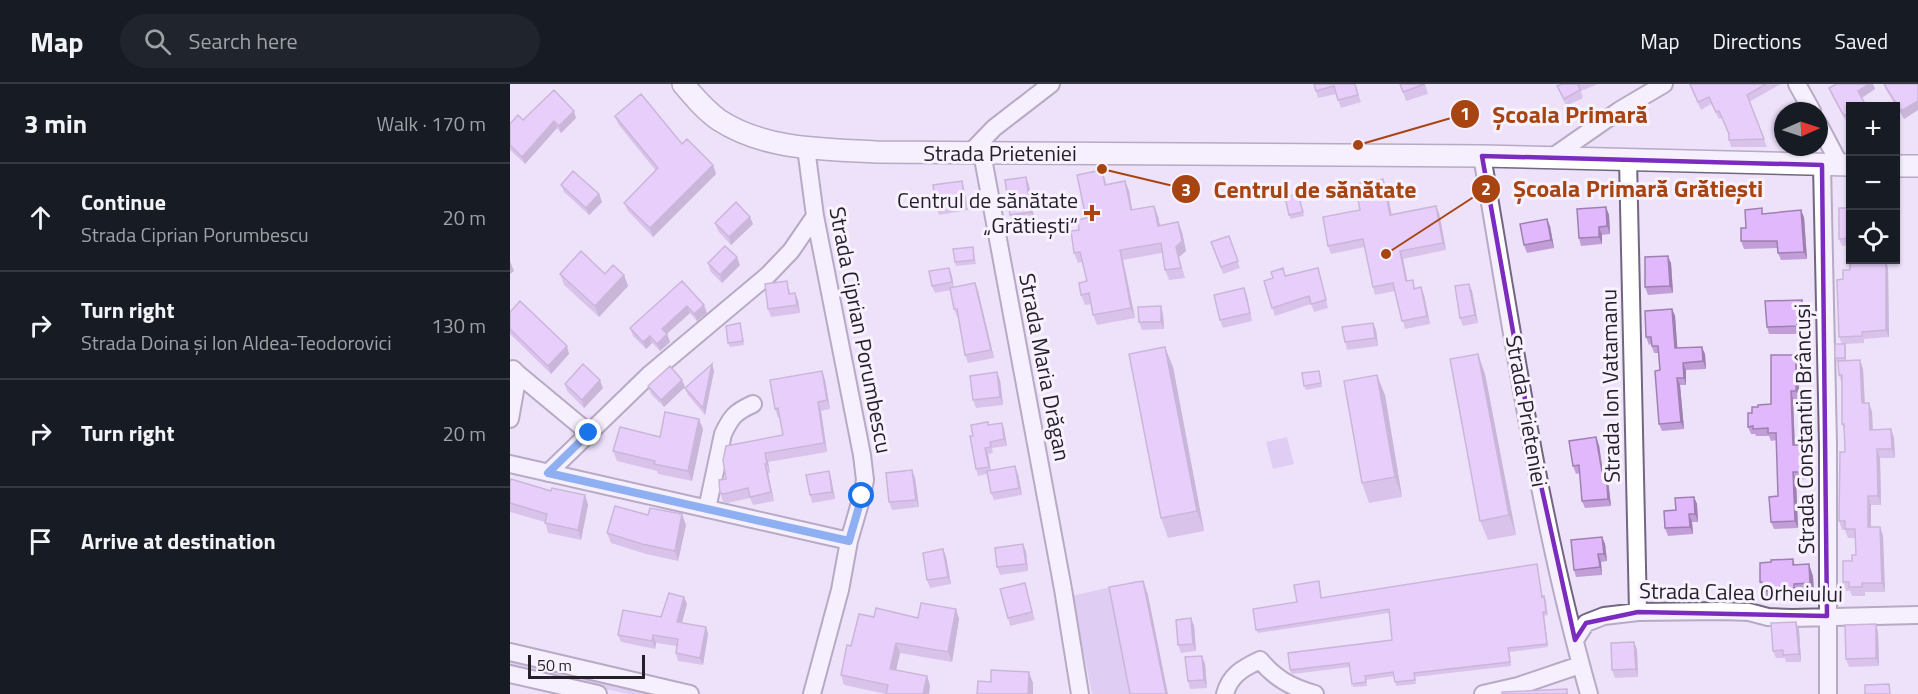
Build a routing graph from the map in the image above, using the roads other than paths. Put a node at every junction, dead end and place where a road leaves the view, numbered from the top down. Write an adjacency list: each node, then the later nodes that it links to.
1 (683, 84): 7 (street, Strada Prieteniei)
2 (1051, 84): 8 (street)
3 (1664, 84): 10 (street)
4 (1797, 84): 5 (street)
5 (1807, 102)
6 (1828, 144): 12 (street)
7 (806, 148): 8 (street, Strada Prieteniei); 13 (street, Strada Ciprian Porumbescu)
8 (976, 153): 9 (street, Strada Prieteniei); 32 (street, Strada Maria Drăgan)
9 (1482, 156): 10 (street, Strada Prieteniei); 25 (street, Strada Prieteniei)
10 (1551, 158): 11 (street, Strada Prieteniei)
11 (1628, 159): 12 (street, Strada Prieteniei); 22 (street, Strada Ion Vatamanu)
12 (1838, 165): 24 (street, Strada Constantin Brâncuși)
13 (815, 216): 17 (street); 21 (street, Strada Ciprian Porumbescu)
14 (514, 370): 16 (street); 17 (street)
15 (753, 404): 20 (street)
16 (510, 419)
17 (589, 433): 19 (street)
18 (510, 464): 19 (street)
19 (548, 473): 20 (street)
20 (707, 509): 21 (street)
21 (849, 541): 31 (street, Strada Ciprian Porumbescu)
22 (1638, 612): 24 (street, Strada Calea Orheiului); 25 (street, Strada Calea Orheiului)
23 (1918, 615): 24 (street, Strada Calea Orheiului)
24 (1827, 616): 37 (street, Strada Constantin Brâncuși)
25 (1575, 640): 27 (street, Strada Prieteniei)
26 (510, 652): 30 (street)
27 (1580, 664): 35 (street); 36 (street, Strada Prieteniei)
28 (510, 674): 29 (street)
29 (598, 694)
30 (690, 694)
31 (812, 694)
32 (1080, 694)
33 (1225, 694): 34 (street)
34 (1315, 694)
35 (1484, 694)
36 (1589, 694)
37 (1828, 694)

